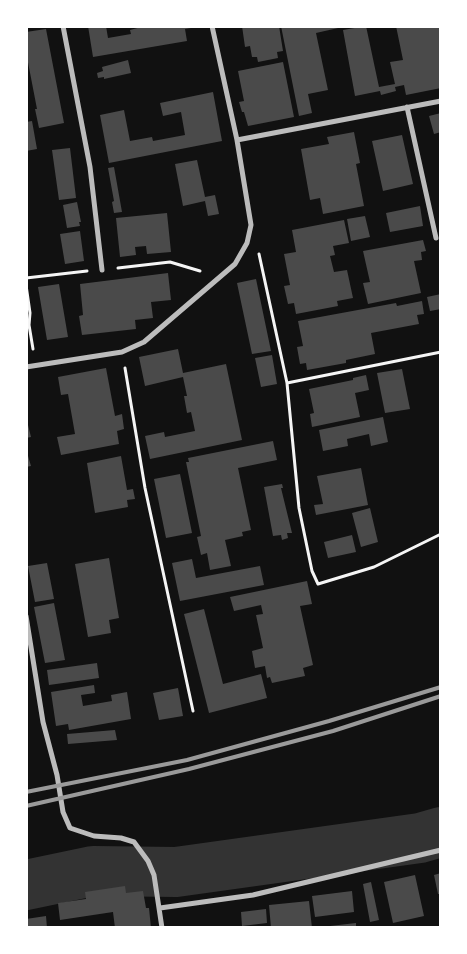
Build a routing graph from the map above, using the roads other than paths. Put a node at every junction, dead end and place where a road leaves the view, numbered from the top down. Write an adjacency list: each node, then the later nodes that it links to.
1 (63, 26): 7 (street)
2 (212, 26): 5 (street)
3 (441, 101): 4 (street)
4 (407, 107): 5 (street); 6 (street)
5 (236, 140): 8 (street)
6 (436, 238)
7 (102, 270)
8 (26, 367)
9 (26, 616): 11 (street)
10 (441, 850): 11 (street)
11 (160, 908): 12 (street)
12 (162, 928)

